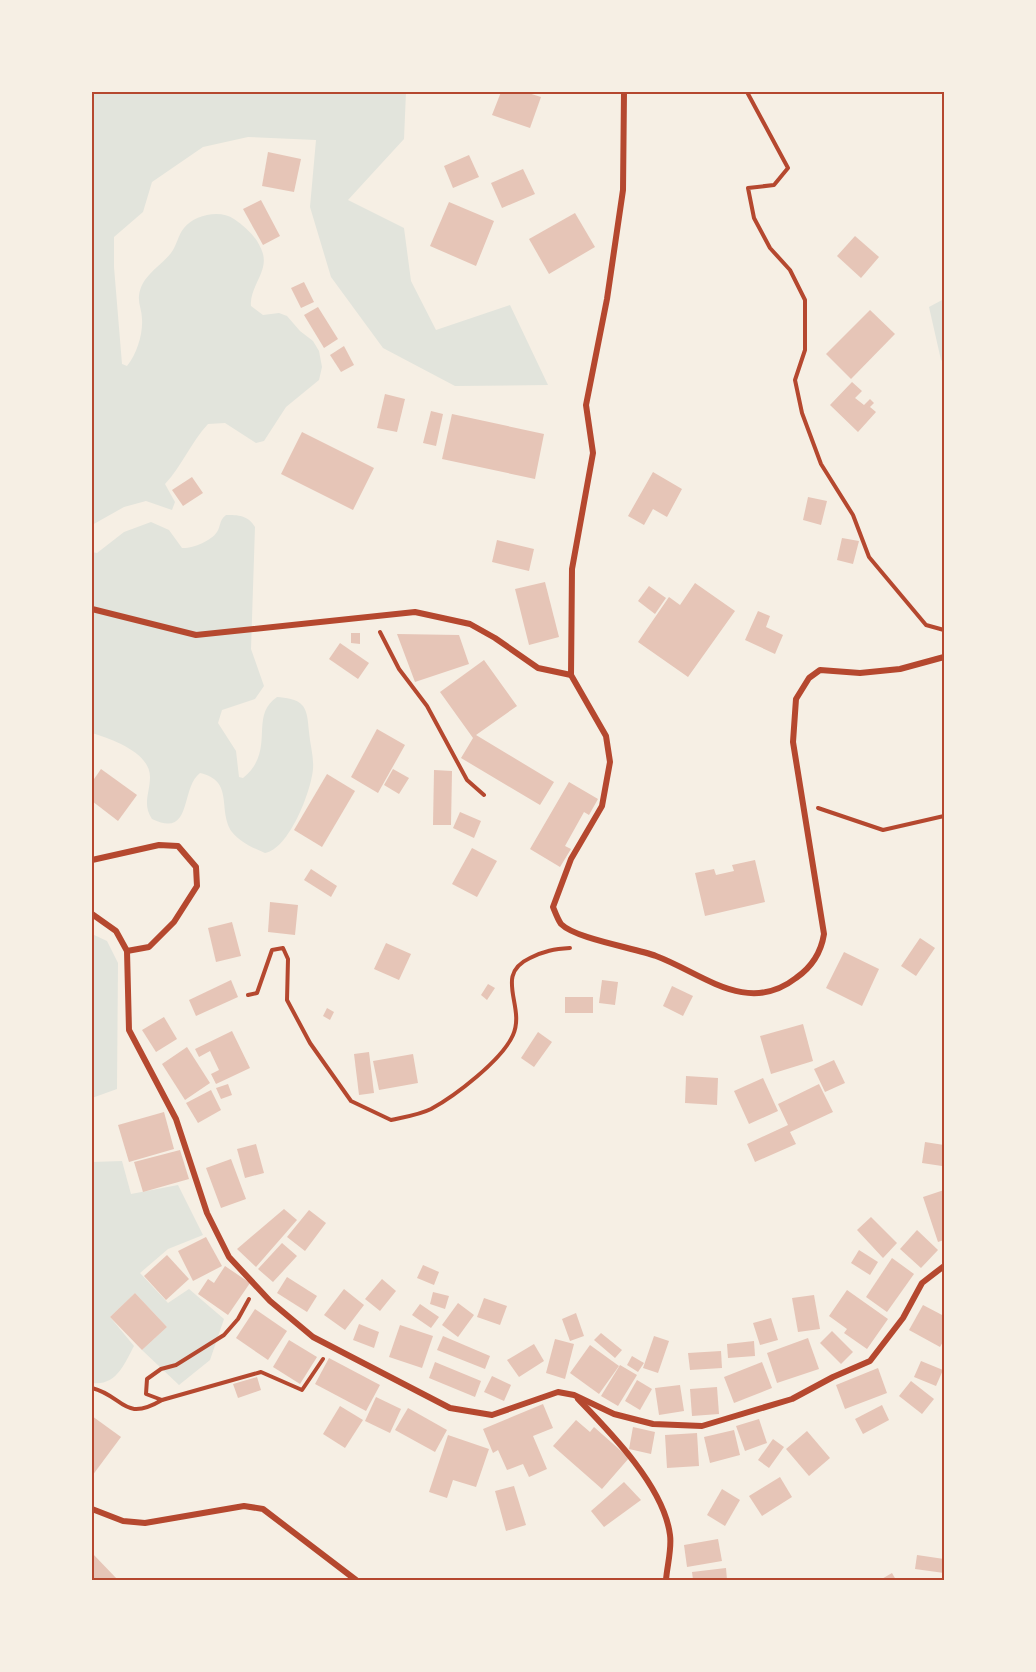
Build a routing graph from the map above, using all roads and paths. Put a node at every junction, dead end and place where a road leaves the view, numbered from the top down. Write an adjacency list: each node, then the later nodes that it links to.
1 (624, 92): 7 (street)
2 (747, 92): 5 (path)
3 (92, 609): 4 (street)
4 (371, 615): 7 (street); 8 (path)
5 (945, 630)
6 (945, 657): 9 (street)
7 (571, 675): 13 (street)
8 (484, 795)
9 (804, 803): 10 (path); 13 (street)
10 (945, 816)
11 (92, 860): 14 (street)
12 (92, 914): 14 (street)
13 (608, 942): 15 (path)
14 (127, 951): 17 (street)
15 (248, 995)
16 (945, 1266): 20 (street)
17 (257, 1286): 20 (street); 21 (path)
18 (328, 1352): 21 (path)
19 (92, 1388): 21 (path)
20 (574, 1395): 24 (street)
21 (162, 1400)
22 (92, 1509): 23 (street)
23 (357, 1581)
24 (666, 1581)

